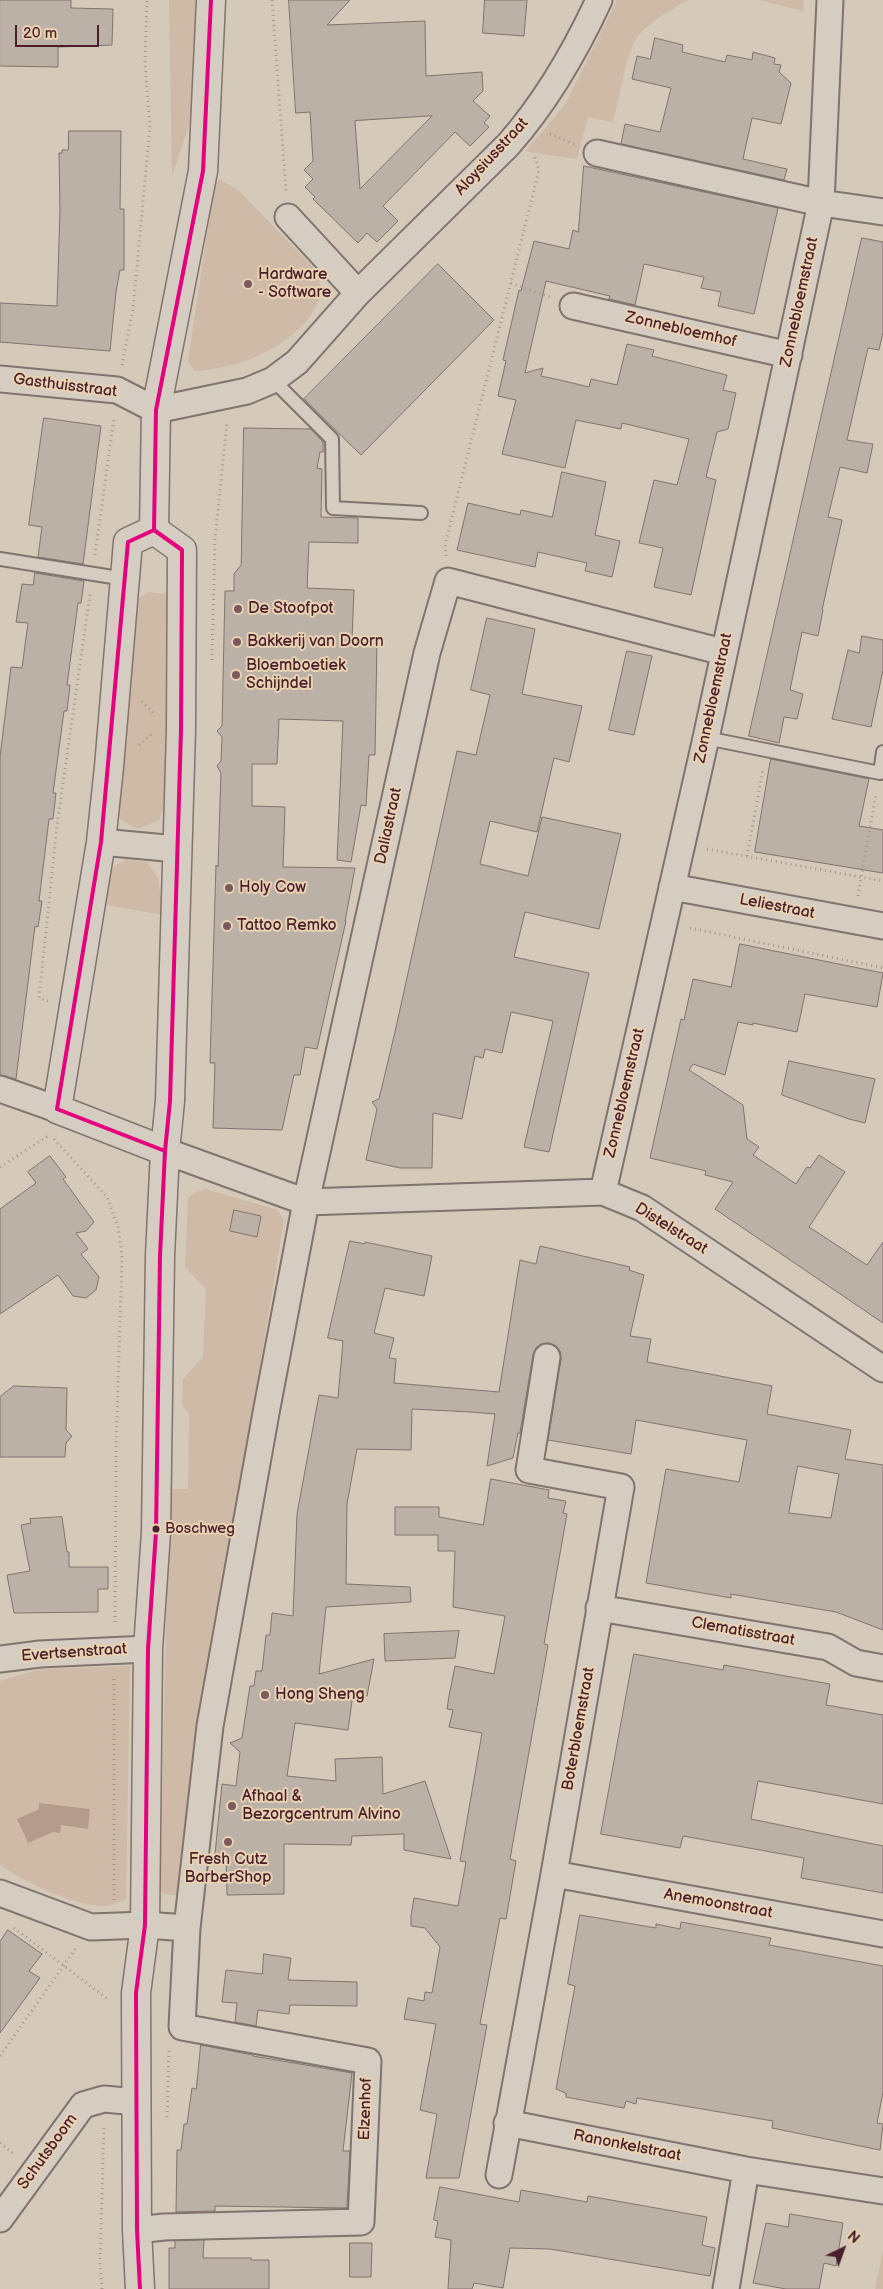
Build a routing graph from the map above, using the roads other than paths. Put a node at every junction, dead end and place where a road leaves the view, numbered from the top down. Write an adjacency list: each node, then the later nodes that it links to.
1 (211, 0): 13 (street)
2 (599, 0): 8 (street, Aloysiusstraat)
3 (830, 0): 5 (street, Zonnebloemstraat)
4 (597, 153): 5 (street)
5 (821, 203): 6 (street); 10 (street, Zonnebloemstraat)
6 (883, 212)
7 (288, 217): 8 (street)
8 (358, 293): 12 (street, Aloysiusstraat)
9 (573, 306): 10 (street, Zonnebloemhof)
10 (789, 355): 18 (street, Zonnebloemstraat)
11 (0, 379): 13 (street, Gasthuisstraat)
12 (273, 380): 13 (street, Aloysiusstraat); 14 (lane)
13 (156, 410): 15 (street)
14 (421, 514)
15 (154, 530): 17 (street); 22 (street)
16 (0, 559): 17 (lane)
17 (125, 579): 21 (street)
18 (723, 652): 19 (street, Zonnebloemstraat); 29 (street, Daliastraat)
19 (706, 738): 20 (lane); 23 (street, Zonnebloemstraat)
20 (883, 752)
21 (101, 842): 22 (street); 26 (street)
22 (177, 849): 27 (street)
23 (672, 887): 24 (street, Leliestraat); 28 (street, Zonnebloemstraat)
24 (883, 926)
25 (0, 1090): 26 (street)
26 (57, 1109): 27 (street)
27 (165, 1151): 29 (street); 33 (street)
28 (603, 1192): 29 (street, Distelstraat); 31 (street, Distelstraat)
29 (306, 1202): 39 (street)
30 (547, 1357): 32 (street, Boterbloemstraat)
31 (883, 1369)
32 (599, 1608): 35 (street, Clematisstraat); 36 (street, Boterbloemstraat)
33 (148, 1649): 34 (street, Evertsenstraat); 38 (street)
34 (0, 1659)
35 (883, 1668)
36 (554, 1874): 40 (street, Anemoonstraat); 42 (street, Boterbloemstraat)
37 (0, 1893): 38 (street)
38 (145, 1925): 39 (street); 41 (street)
39 (187, 1928): 47 (street, Elzenhof)
40 (883, 1934)
41 (137, 2102): 46 (street, Schutsboom); 47 (street)
42 (507, 2123): 43 (street, Ranonkelstraat); 44 (street, Boterbloemstraat)
43 (746, 2170): 45 (street, Ranonkelstraat); 49 (street)
44 (499, 2175)
45 (883, 2191)
46 (0, 2219)
47 (137, 2230): 48 (street)
48 (140, 2289)
49 (726, 2289)

